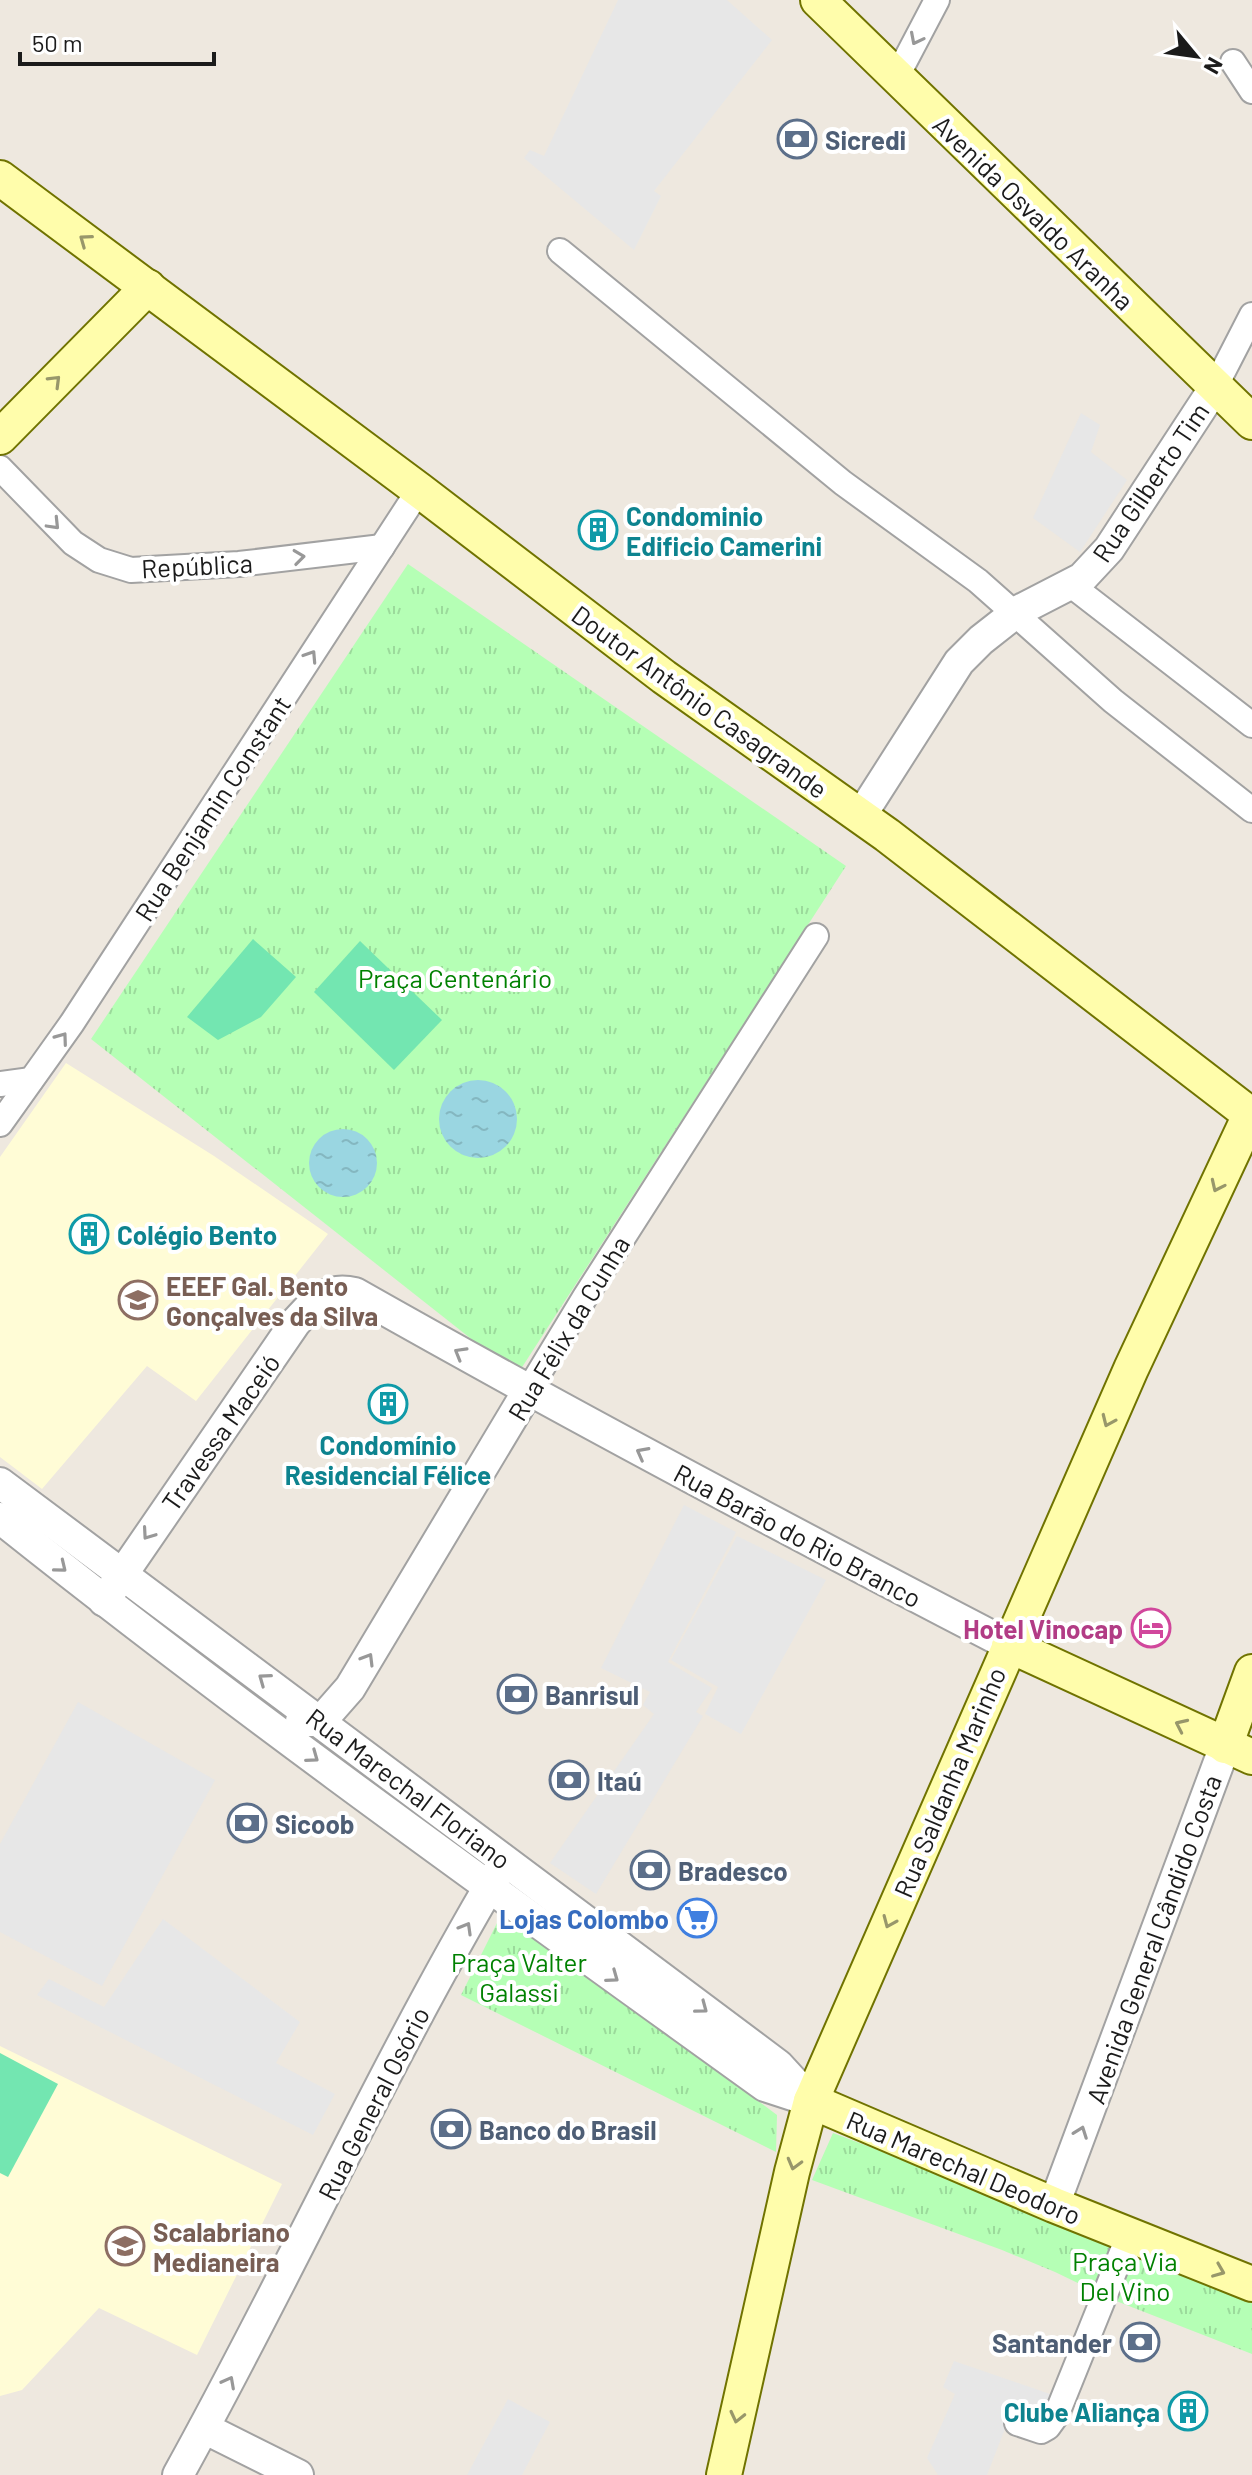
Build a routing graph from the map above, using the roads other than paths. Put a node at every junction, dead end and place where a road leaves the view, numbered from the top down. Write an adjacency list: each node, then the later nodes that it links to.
1 (818, 0): 4 (main road, Avenida Osvaldo Aranha)
2 (937, 0): 4 (street, one-way to 4)
3 (1233, 62): 5 (street)
4 (896, 78): 10 (main road, Avenida Osvaldo Aranha)
5 (1252, 91)
6 (0, 178): 8 (main road, Doutor Antônio Casagrande, one-way to 6)
7 (560, 251): 17 (street)
8 (148, 287): 12 (main road, one-way to 8); 14 (main road, Doutor Antônio Casagrande)
9 (1252, 315): 10 (street)
10 (1215, 387): 11 (main road, Avenida Osvaldo Aranha); 16 (street, Rua Gilberto Tim)
11 (1252, 422)
12 (0, 437)
13 (0, 468): 15 (street, República, one-way to 15)
14 (419, 490): 15 (street, Rua Benjamin Constant); 20 (main road, Doutor Antônio Casagrande)
15 (382, 547): 22 (street, Rua Benjamin Constant, one-way to 15)
16 (1071, 585): 17 (street, Rua Gilberto Tim); 18 (street)
17 (1015, 613): 19 (street); 20 (street, Rua Gilberto Tim)
18 (1252, 725)
19 (1252, 810)
20 (860, 817): 24 (main road, Doutor Antônio Casagrande)
21 (816, 936): 27 (street, Rua Félix da Cunha)
22 (31, 1080): 23 (street); 25 (street, Rua Benjamin Constant)
23 (0, 1084)
24 (1251, 1116): 32 (main road, Rua Saldanha Marinho, one-way to 32)
25 (0, 1124)
26 (355, 1293): 27 (street, Rua Barão do Rio Branco, one-way to 26); 30 (street, Travessa Maceió, one-way to 30)
27 (528, 1391): 32 (street, Rua Barão do Rio Branco, one-way to 27); 35 (street, Rua Félix da Cunha, one-way to 27)
28 (0, 1483): 30 (street, Rua Marechal Floriano)
29 (0, 1518): 31 (street, Rua Marechal Floriano, one-way to 31)
30 (121, 1573): 31 (street, Travessa Maceió); 35 (street, Rua Marechal Floriano, one-way to 30)
31 (104, 1601): 34 (street, Rua Marechal Floriano)
32 (1009, 1645): 36 (main road, Rua Barão do Rio Branco, one-way to 32); 38 (main road, Rua Saldanha Marinho, one-way to 38)
33 (1252, 1672): 36 (main road, Avenida General Cândido Costa)
34 (253, 1713): 35 (street); 37 (street, Rua Marechal Floriano, one-way to 37)
35 (321, 1721): 37 (street, Rua Marechal Floriano)
36 (1239, 1751): 39 (street, Avenida General Cândido Costa, one-way to 36)
37 (497, 1874): 38 (street, Rua Marechal Floriano, one-way to 38); 38 (street, Rua Marechal Floriano, one-way to 38); 43 (street, Rua General Osório, one-way to 37)
38 (811, 2101): 39 (main road, Rua Marechal Deodoro); 46 (main road, Rua Saldanha Marinho, one-way to 46)
39 (1054, 2205): 40 (main road, Rua Marechal Deodoro)
40 (1129, 2235): 41 (main road, Rua Marechal Deodoro, one-way to 41); 42 (street)
41 (1252, 2284)
42 (1017, 2423)
43 (204, 2428): 44 (street, Rua General Osório); 45 (street)
44 (178, 2475)
45 (298, 2475)
46 (724, 2475)

